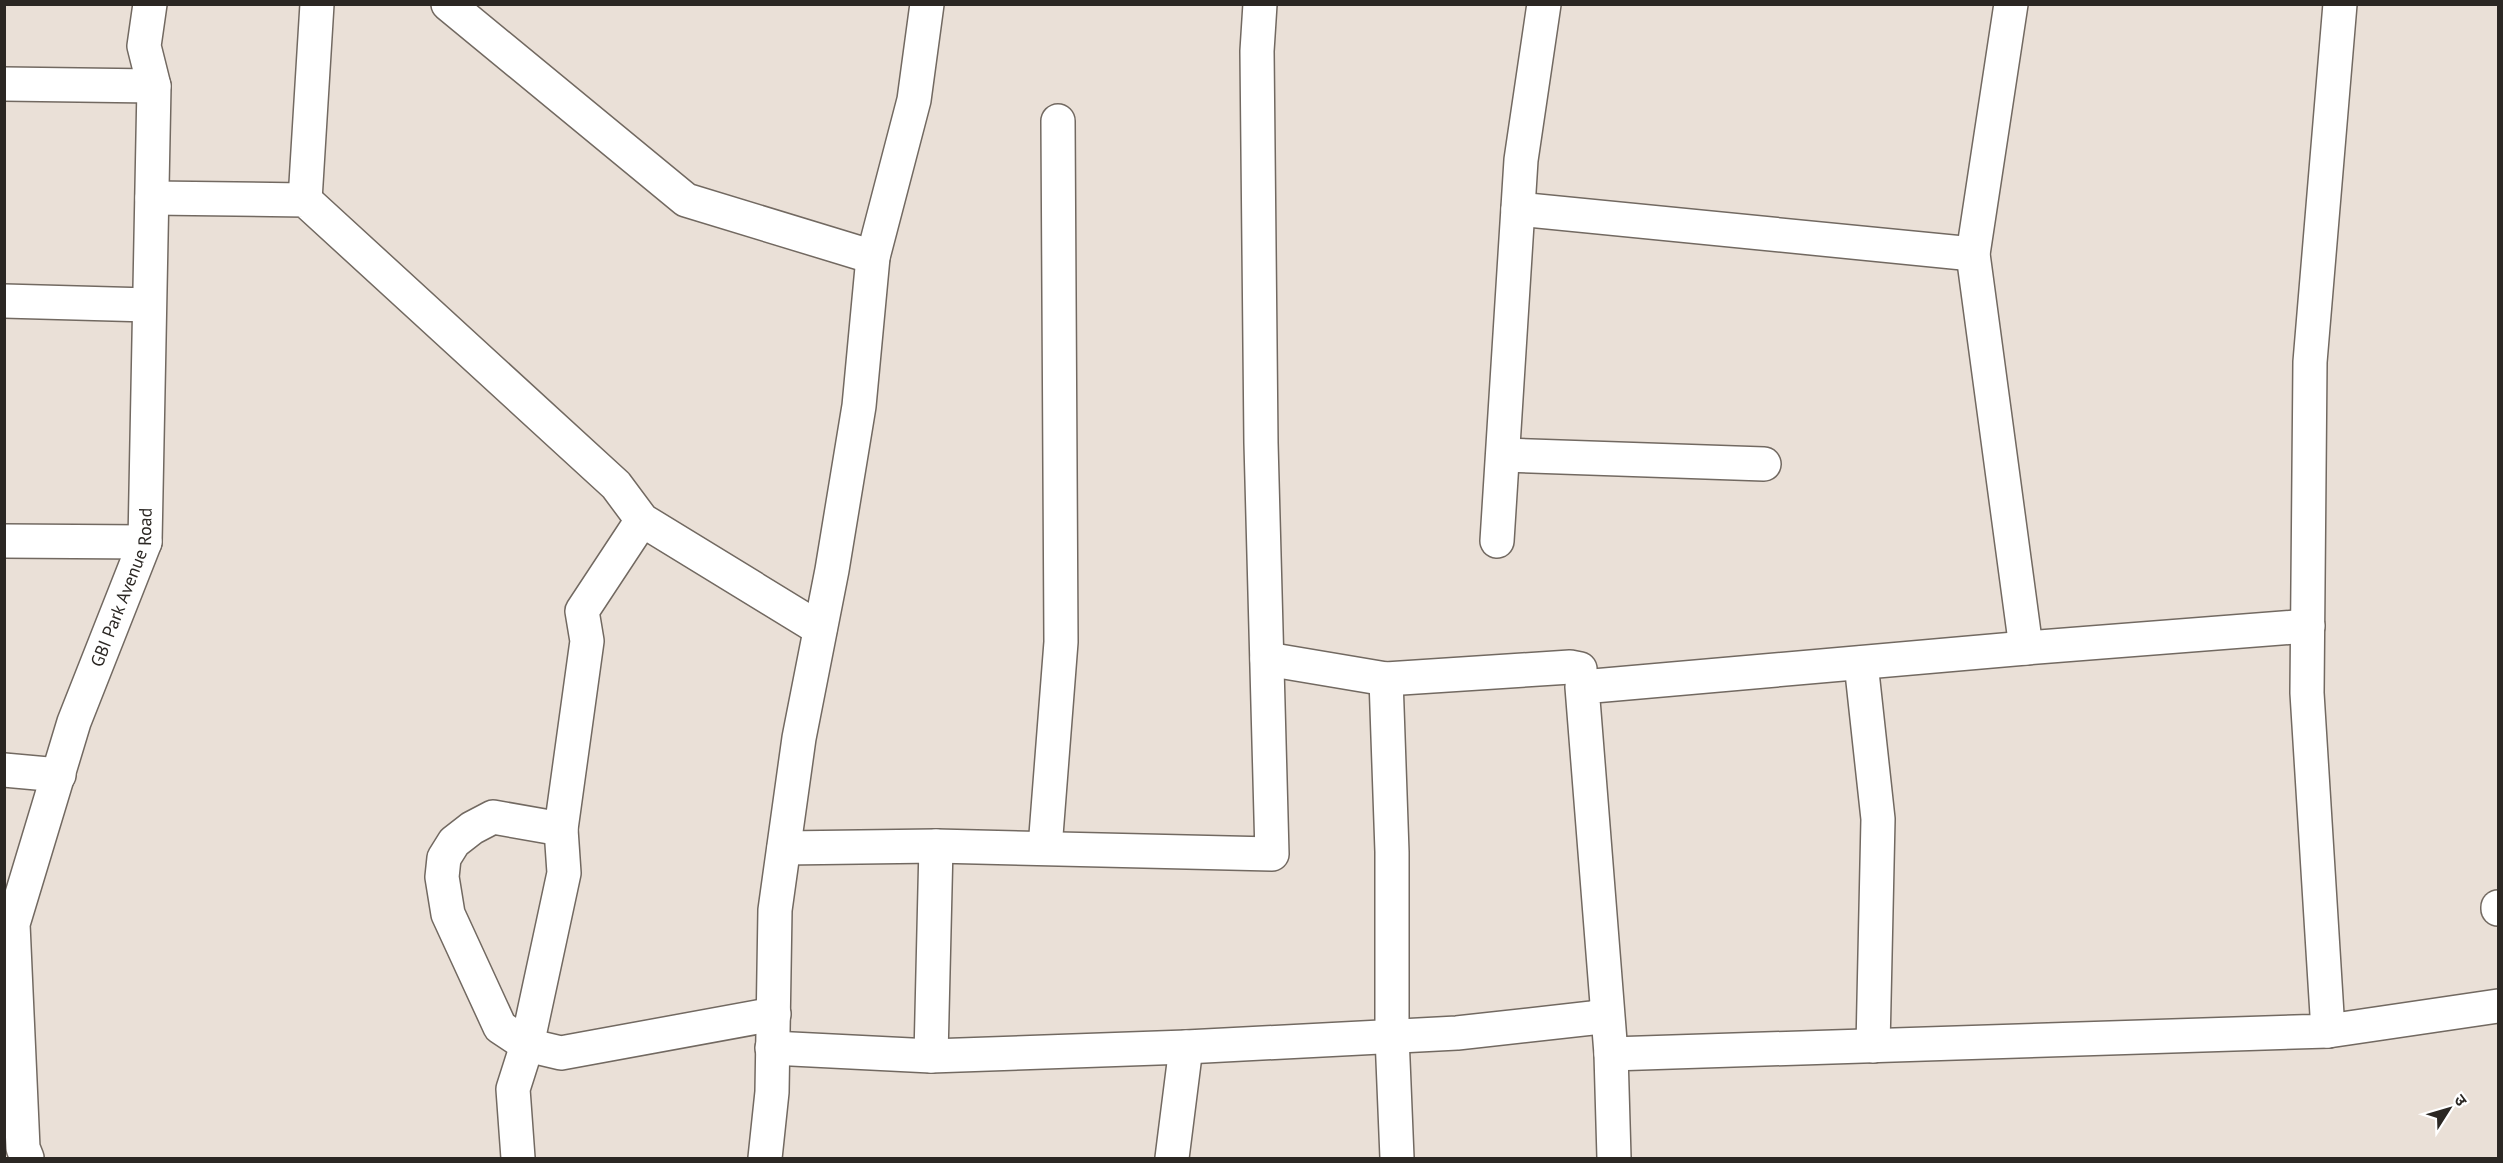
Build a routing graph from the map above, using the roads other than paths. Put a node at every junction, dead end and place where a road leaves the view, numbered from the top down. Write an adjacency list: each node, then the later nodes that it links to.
1 (150, 4): 10 (street, GBI Park Avenue Road)
2 (316, 4): 13 (street)
3 (448, 4): 16 (street)
4 (927, 4): 16 (street)
5 (1260, 4): 28 (street)
6 (1544, 4): 14 (street)
7 (2011, 4): 15 (street)
8 (2340, 4): 25 (street)
9 (4, 84): 10 (street)
10 (154, 86): 12 (street, GBI Park Avenue Road)
11 (1058, 121): 37 (street)
12 (152, 198): 13 (street); 18 (street, GBI Park Avenue Road)
13 (305, 200): 21 (street)
14 (1518, 209): 15 (street); 19 (street)
15 (1973, 254): 27 (street)
16 (873, 257): 26 (street)
17 (4, 301): 18 (street)
18 (149, 305): 24 (street, GBI Park Avenue Road)
19 (1503, 455): 20 (street); 23 (street)
20 (1764, 464)
21 (642, 520): 26 (street); 34 (street)
22 (4, 541): 24 (street)
23 (1497, 541)
24 (145, 542): 33 (street, GBI Park Avenue Road)
25 (2308, 626): 27 (street); 41 (street)
26 (820, 630): 36 (street)
27 (2026, 648): 29 (street)
28 (1267, 659): 31 (street); 37 (street)
29 (1861, 663): 40 (street); 44 (street)
30 (1580, 669): 31 (street)
31 (1386, 679): 42 (street)
32 (4, 770): 33 (street)
33 (59, 774): 49 (street, GBI Park Avenue Road)
34 (561, 829): 43 (street); 43 (street)
35 (936, 846): 36 (street); 37 (street); 48 (street)
36 (784, 848): 39 (street)
37 (1045, 848)
38 (2499, 1006): 41 (street)
39 (774, 1014): 43 (street); 46 (street)
40 (1607, 1014): 42 (street); 47 (street)
41 (2328, 1031): 44 (street)
42 (1392, 1036): 45 (street); 54 (street)
43 (527, 1045): 51 (street)
44 (1873, 1046): 47 (street)
45 (1186, 1047): 48 (street); 53 (street)
46 (772, 1048): 48 (street); 52 (street)
47 (1611, 1054): 55 (street)
48 (932, 1056)
49 (12, 1060): 50 (street, GBI Park Avenue Road)
50 (27, 1158)
51 (518, 1158)
52 (765, 1158)
53 (1172, 1158)
54 (1397, 1158)
55 (1614, 1158)

